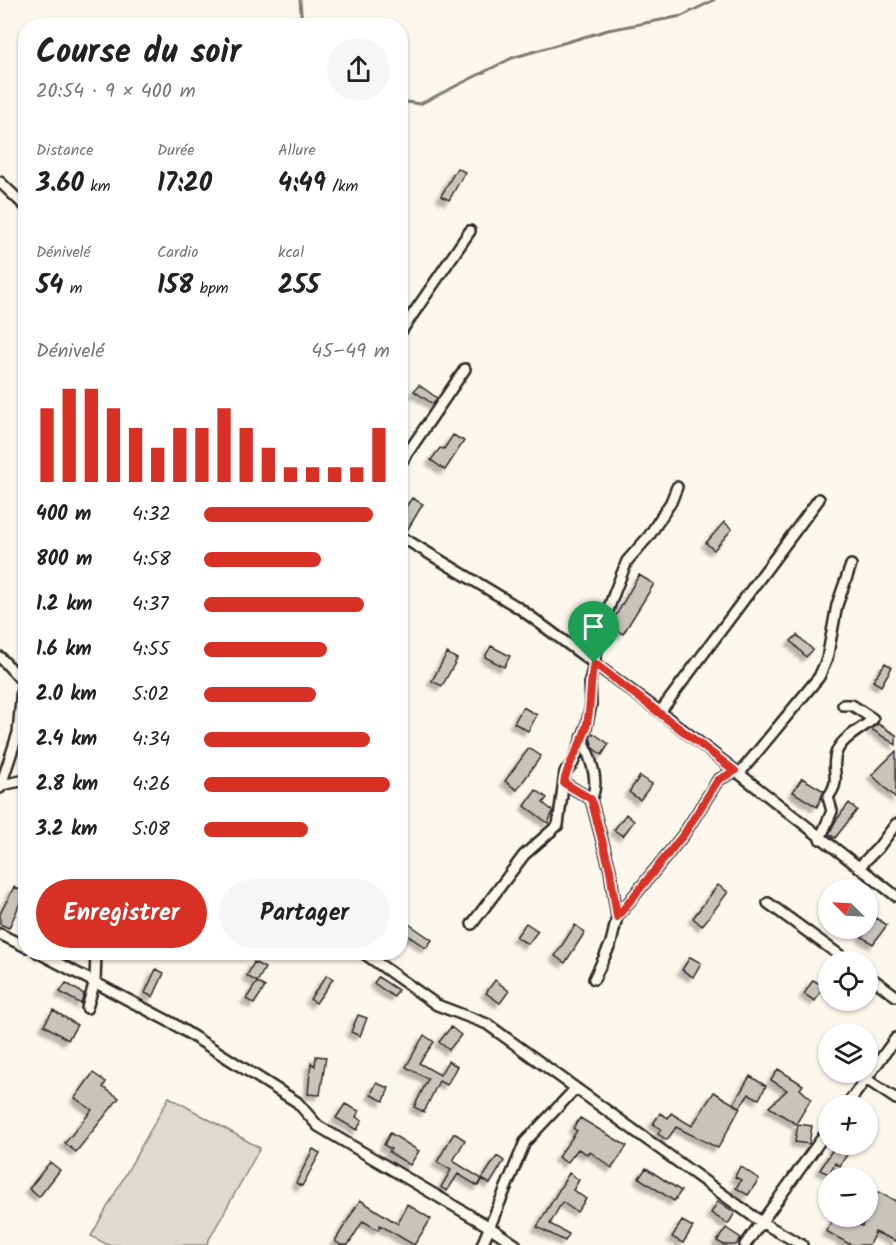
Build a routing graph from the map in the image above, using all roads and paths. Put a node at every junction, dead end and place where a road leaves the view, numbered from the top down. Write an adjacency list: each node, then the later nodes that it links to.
1 (0, 182): 2 (street)
2 (18, 199)
3 (470, 231): 4 (street)
4 (408, 321)
5 (465, 369): 6 (street)
6 (408, 452)
7 (676, 487): 12 (street)
8 (819, 499): 15 (street)
9 (408, 541): 12 (street)
10 (851, 565): 20 (street)
11 (0, 657): 13 (street)
12 (594, 663): 15 (street); 17 (street)
13 (18, 677)
14 (843, 705): 26 (street)
15 (660, 712): 20 (street)
16 (18, 733): 23 (street)
17 (582, 739): 18 (street); 19 (street)
18 (590, 759): 19 (street); 24 (street)
19 (573, 763): 22 (street)
20 (737, 772): 26 (street); 30 (street)
21 (18, 782): 23 (street)
22 (564, 783): 24 (street); 31 (street)
23 (1, 787)
24 (591, 799): 30 (street)
25 (896, 824): 27 (street)
26 (820, 838): 27 (street)
27 (858, 867): 28 (street)
28 (896, 896)
29 (768, 903): 34 (street)
30 (617, 917): 38 (street)
31 (472, 924)
32 (0, 934): 33 (street)
33 (18, 943)
34 (834, 951)
35 (53, 960): 39 (street)
36 (96, 960): 39 (street)
37 (373, 960): 46 (street)
38 (594, 979)
39 (95, 981): 42 (street); 50 (street)
40 (878, 983): 41 (street)
41 (896, 996)
42 (87, 1008)
43 (896, 1038): 44 (street)
44 (878, 1063)
45 (872, 1083): 47 (street)
46 (575, 1089): 49 (street); 50 (street)
47 (896, 1099)
48 (818, 1144): 49 (street)
49 (760, 1222): 53 (street); 54 (street)
50 (488, 1226): 51 (street); 52 (street)
51 (482, 1245)
52 (516, 1245)
53 (745, 1245)
54 (802, 1245)

